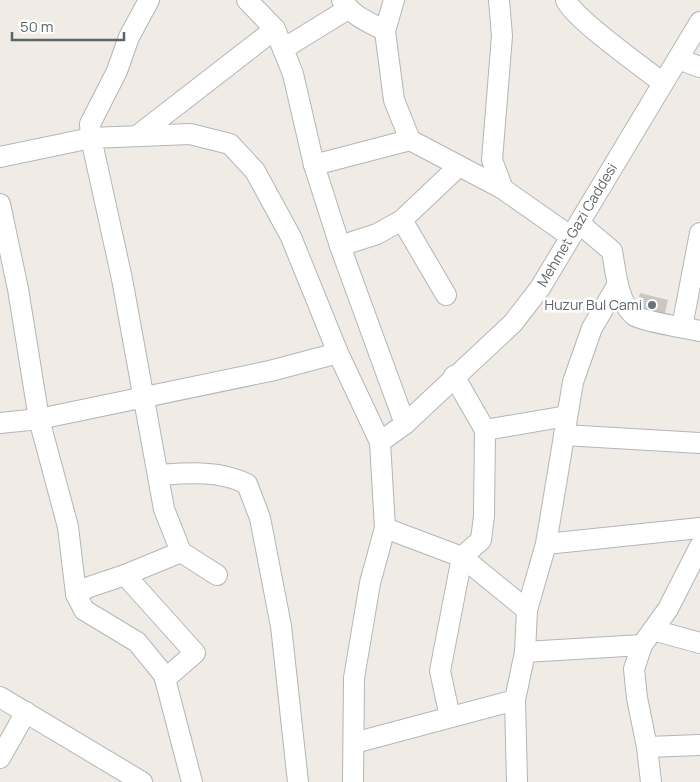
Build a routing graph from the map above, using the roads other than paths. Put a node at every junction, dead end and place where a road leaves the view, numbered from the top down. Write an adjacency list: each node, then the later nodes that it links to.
1 (149, 0): 15 (street)
2 (248, 0): 8 (street)
3 (394, 0): 9 (street)
4 (500, 0): 20 (street)
5 (566, 0): 13 (street)
6 (345, 4): 9 (street); 10 (street)
7 (700, 22): 11 (street, Mehmet Gazi Caddesi)
8 (275, 29): 10 (street); 14 (street)
9 (385, 31): 16 (street)
10 (283, 49): 18 (street)
11 (678, 59): 12 (street); 13 (street, Mehmet Gazi Caddesi)
12 (700, 67)
13 (663, 82): 23 (street, Mehmet Gazi Caddesi)
14 (137, 136): 15 (street); 30 (street)
15 (91, 138): 17 (street); 32 (street)
16 (410, 140): 18 (street); 19 (street)
17 (0, 157)
18 (314, 165): 25 (street)
19 (459, 166): 20 (street); 22 (street)
20 (503, 189): 23 (street)
21 (0, 204): 27 (street)
22 (402, 220): 25 (street); 28 (street)
23 (575, 230): 26 (street); 31 (street, Mehmet Gazi Caddesi)
24 (700, 233): 29 (street)
25 (340, 246): 35 (street)
26 (618, 284): 29 (street); 36 (street)
27 (9, 289): 33 (street)
28 (446, 296)
29 (691, 329)
30 (338, 353): 32 (street); 38 (street)
31 (454, 376): 35 (street, Mehmet Gazi Caddesi); 37 (street)
32 (144, 396): 33 (street); 40 (street)
33 (39, 419): 34 (street); 49 (street)
34 (0, 423)
35 (404, 424): 38 (street, Mehmet Gazi Caddesi)
36 (566, 426): 37 (street); 39 (street); 43 (street)
37 (485, 430): 46 (street)
38 (380, 442): 41 (street)
39 (700, 443)
40 (159, 475): 45 (street); 65 (street)
41 (385, 528): 46 (street); 59 (street)
42 (700, 528): 43 (street)
43 (546, 544): 50 (street)
44 (700, 546): 51 (street)
45 (181, 552): 47 (street); 48 (street)
46 (462, 558): 50 (street); 58 (street)
47 (218, 575)
48 (125, 576): 49 (street); 54 (street)
49 (76, 594): 54 (street)
50 (527, 610): 53 (street)
51 (647, 638): 52 (street); 53 (street); 61 (street)
52 (700, 643)
53 (525, 652): 56 (street)
54 (165, 679): 64 (street)
55 (0, 697): 57 (street)
56 (515, 700): 58 (street); 67 (street)
57 (26, 712): 62 (street); 63 (street)
58 (450, 717): 59 (street)
59 (354, 743): 66 (street)
60 (700, 745): 61 (street)
61 (647, 747): 68 (street)
62 (0, 758)
63 (142, 782)
64 (192, 782)
65 (298, 782)
66 (353, 782)
67 (517, 782)
68 (650, 782)

